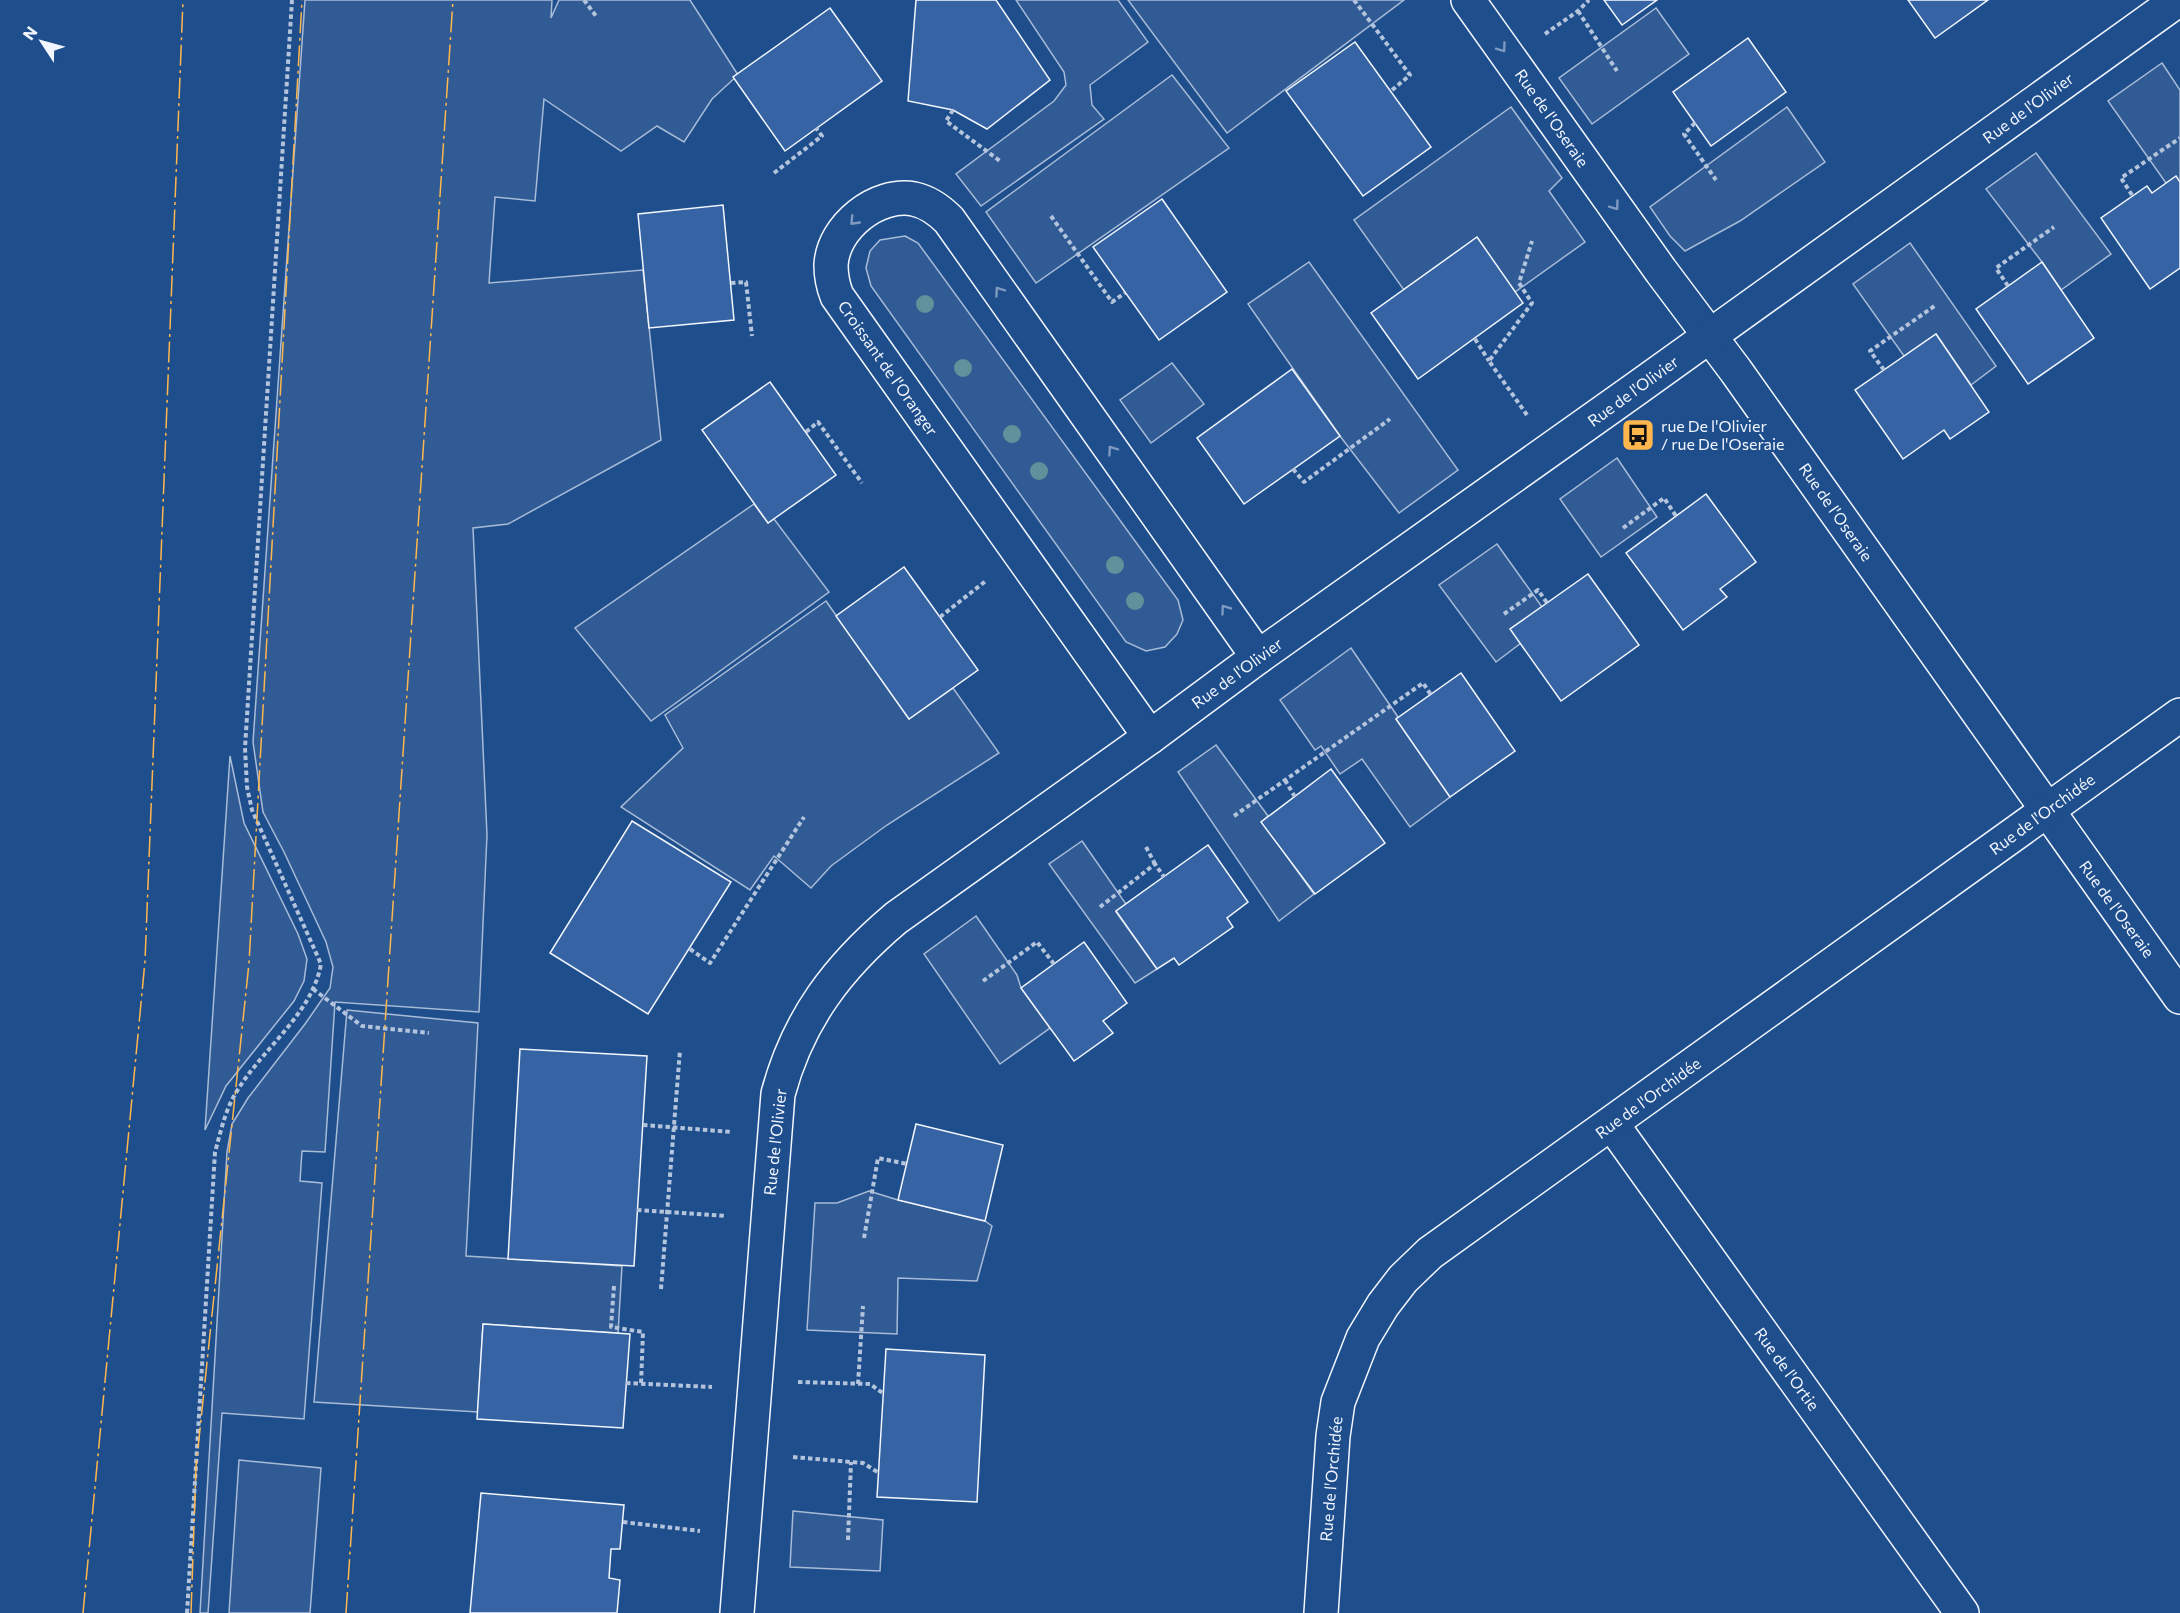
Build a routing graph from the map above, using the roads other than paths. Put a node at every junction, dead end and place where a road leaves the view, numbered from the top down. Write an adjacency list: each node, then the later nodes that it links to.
1 (1468, 0): 3 (street, Rue de l'Oseraie, one-way to 3)
2 (2165, 4): 3 (street, Rue de l'Olivier)
3 (1710, 336): 4 (street, Rue de l'Olivier); 7 (street, Rue de l'Oseraie)
4 (1258, 657): 6 (street, Rue de l'Olivier); 6 (street, Croissant de l'Oranger, one-way to 6)
5 (2180, 715): 7 (street, Rue de l'Orchidée)
6 (1150, 737): 10 (street, Rue de l'Olivier)
7 (2047, 811): 8 (street, Rue de l'Oseraie); 9 (street, Rue de l'Orchidée)
8 (2180, 997)
9 (1612, 1124): 11 (street, Rue de l'Orchidée); 12 (street, Rue de l'Ortie)
10 (737, 1613)
11 (1321, 1613)
12 (1962, 1613)

